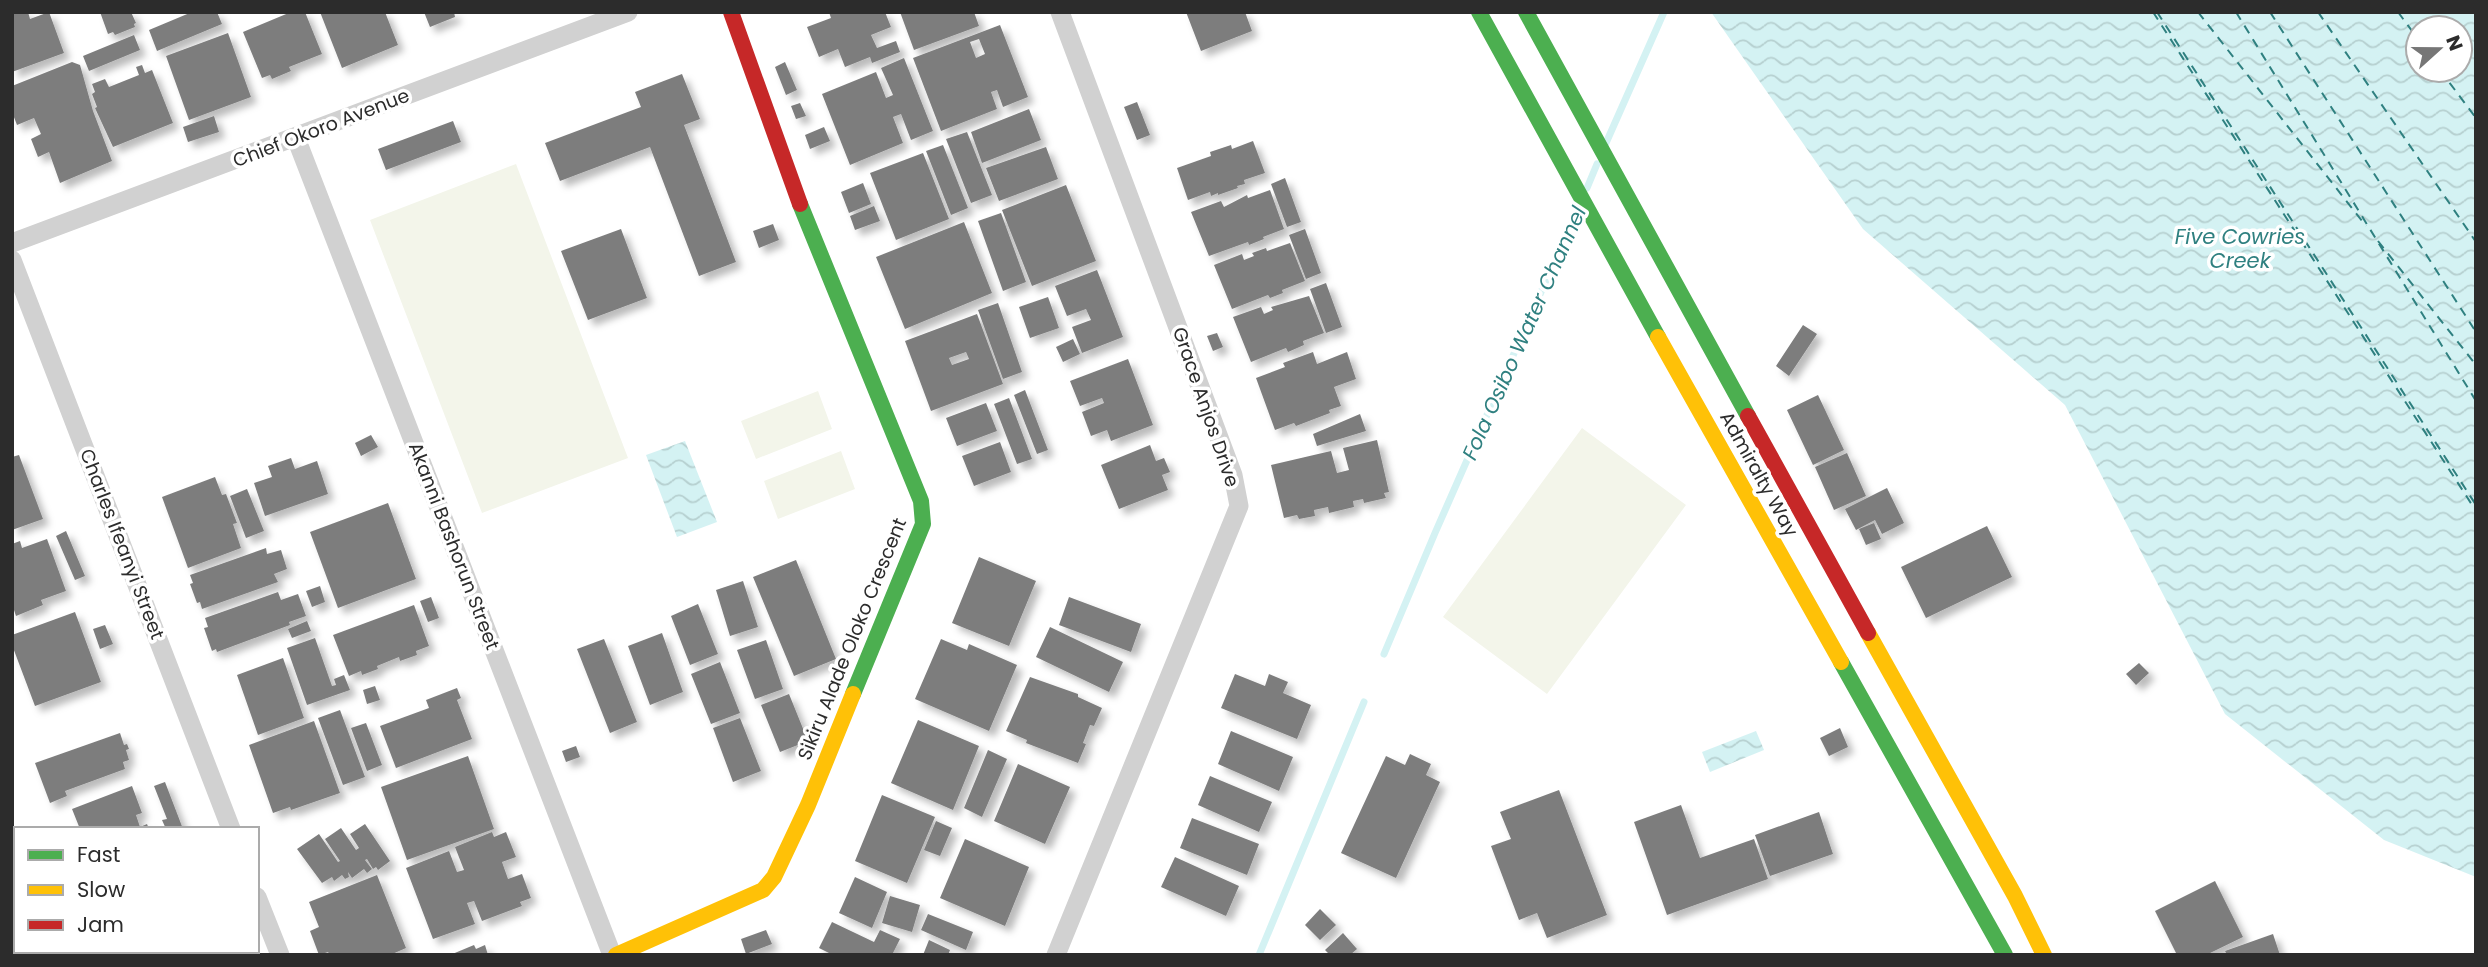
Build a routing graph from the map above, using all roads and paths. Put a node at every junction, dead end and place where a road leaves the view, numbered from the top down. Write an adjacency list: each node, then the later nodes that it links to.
1 (628, 12): 6 (street, Chief Okoro Avenue)
2 (731, 12): 12 (main road, Sikiru Alade Oloko Crescent)
3 (1060, 12): 13 (street, Grace Anjos Drive)
4 (1479, 12): 14 (main road, Admiralty Way)
5 (1526, 12): 15 (main road, Admiralty Way)
6 (296, 138): 7 (street, Chief Okoro Avenue); 12 (street, Akanni Bashorun Street)
7 (12, 243)
8 (12, 260): 9 (street, Charles Ifeanyi Street)
9 (230, 827)
10 (259, 902): 11 (street)
11 (279, 955)
12 (614, 955)
13 (1056, 955)
14 (2005, 955)
15 (2044, 955)

